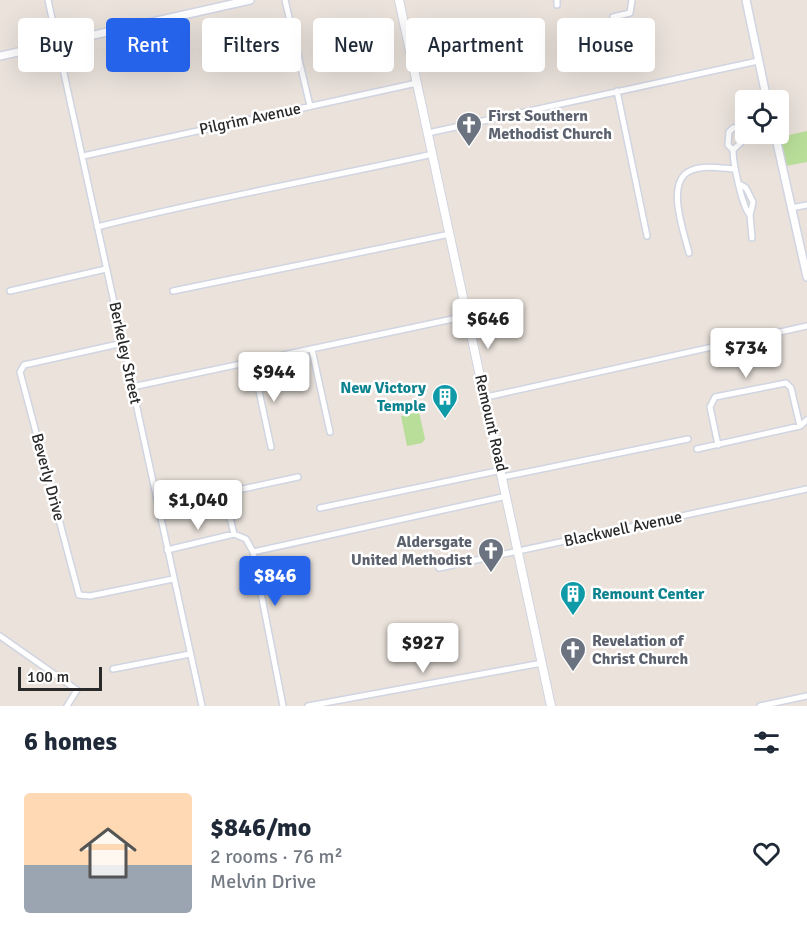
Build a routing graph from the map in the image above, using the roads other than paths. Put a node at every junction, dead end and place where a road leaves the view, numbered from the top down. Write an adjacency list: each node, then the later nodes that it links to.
1 (48, 0): 8 (street, Berkeley Street)
2 (250, 0): 9 (street)
3 (285, 0): 17 (street)
4 (399, 0): 14 (main road, Remount Road)
5 (632, 0): 7 (street)
6 (746, 0): 12 (street)
7 (613, 17)
8 (51, 18)
9 (94, 34)
10 (18, 52): 11 (street)
11 (0, 56)
12 (758, 61): 15 (street); 16 (street)
13 (63, 72): 24 (street, Berkeley Street)
14 (417, 83): 17 (street, Pilgrim Avenue); 19 (main road, Remount Road)
15 (765, 90)
16 (617, 91): 19 (street); 32 (street)
17 (310, 106): 24 (street, Pilgrim Avenue)
18 (735, 128): 22 (street)
19 (428, 133): 23 (main road, Remount Road)
20 (739, 144): 22 (street)
21 (777, 144): 28 (street)
22 (733, 150): 25 (street)
23 (433, 154): 30 (street); 31 (main road, Remount Road)
24 (83, 156): 30 (street, Berkeley Street)
25 (734, 169): 26 (street); 34 (street)
26 (741, 185): 29 (street); 29 (street)
27 (807, 205): 28 (street)
28 (791, 208): 36 (street)
29 (750, 215): 33 (street)
30 (97, 227): 35 (street, Berkeley Street)
31 (450, 234): 38 (street); 39 (main road, Remount Road)
32 (647, 236)
33 (752, 238)
34 (689, 253)
35 (106, 269): 37 (street); 41 (street, Berkeley Street)
36 (807, 278)
37 (10, 291)
38 (173, 291)
39 (467, 316): 42 (street); 45 (main road, Remount Road)
40 (807, 326): 45 (street)
41 (123, 343): 44 (street, Berkeley Street); 63 (street, Beverly Drive)
42 (312, 350): 43 (street); 48 (street)
43 (254, 363): 44 (street); 51 (street)
44 (132, 387): 59 (street, Berkeley Street)
45 (484, 395): 53 (main road, Remount Road)
46 (807, 420): 47 (street)
47 (800, 426): 50 (street); 50 (street)
48 (330, 432)
49 (688, 439): 53 (street)
50 (718, 445): 52 (street)
51 (271, 447)
52 (697, 450)
53 (503, 474): 56 (main road, Remount Road); 57 (street)
54 (298, 477): 58 (street)
55 (807, 489): 61 (street, Blackwell Avenue)
56 (507, 496): 60 (street); 61 (main road, Remount Road)
57 (320, 508)
58 (234, 534): 59 (street); 60 (street)
59 (167, 550): 63 (street, Berkeley Street)
60 (253, 552): 71 (street)
61 (519, 552): 62 (street, Blackwell Avenue); 66 (main road, Remount Road)
62 (439, 568)
63 (173, 579): 65 (street, Berkeley Street)
64 (0, 636): 69 (street)
65 (190, 654): 67 (street); 70 (street, Berkeley Street)
66 (542, 663): 72 (street); 73 (main road, Remount Road)
67 (113, 669)
68 (807, 696): 74 (street)
69 (67, 706)
70 (202, 706)
71 (283, 706)
72 (308, 706)
73 (551, 706)
74 (760, 706)

